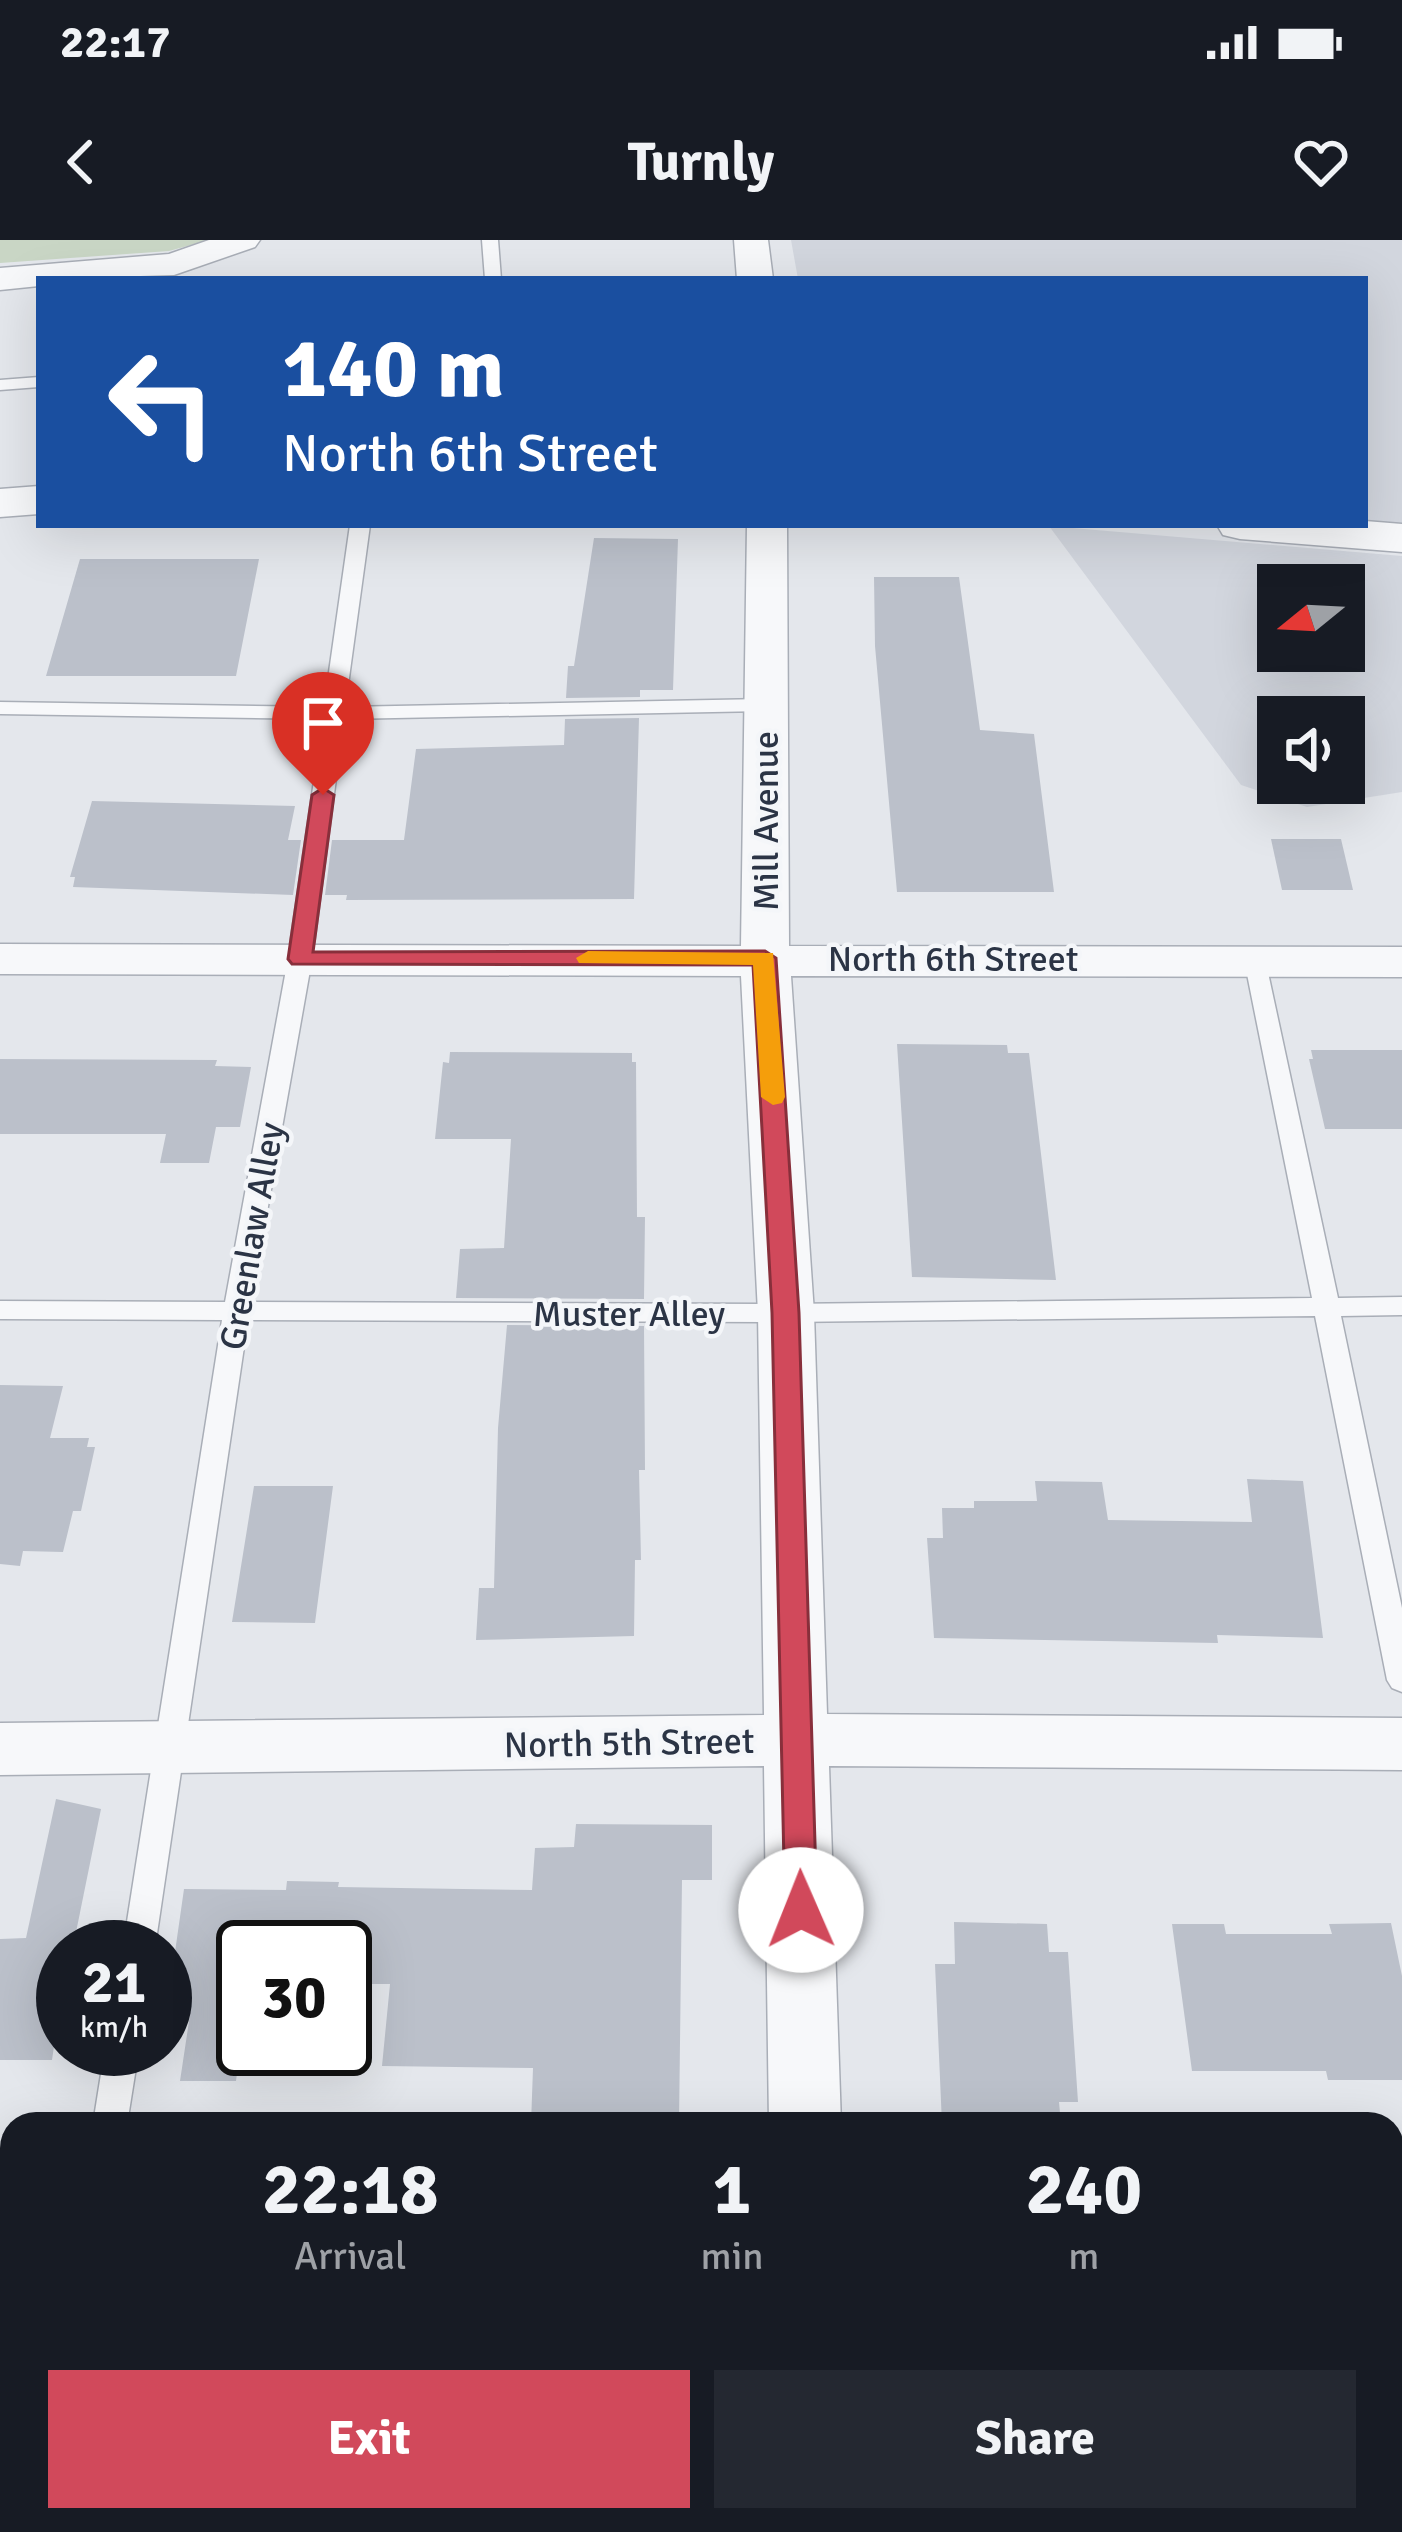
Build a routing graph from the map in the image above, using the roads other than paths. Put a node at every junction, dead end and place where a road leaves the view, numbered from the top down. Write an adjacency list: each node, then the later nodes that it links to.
1 (243, 240): 6 (street)
2 (490, 240): 4 (lane)
3 (751, 240): 5 (street)
4 (493, 276)
5 (755, 276)
6 (0, 279)
7 (36, 382): 8 (lane)
8 (0, 385)
9 (36, 500): 10 (street)
10 (0, 502)
11 (360, 528): 17 (lane, Greenlaw Alley)
12 (767, 528): 15 (street, Mill Avenue)
13 (1277, 528): 14 (street)
14 (1402, 538)
15 (766, 705): 17 (lane); 18 (street, Mill Avenue)
16 (0, 708): 17 (lane)
17 (334, 712): 20 (lane, Greenlaw Alley)
18 (765, 958): 20 (street, North 6th Street); 21 (street, North 6th Street); 27 (street, Mill Avenue)
19 (0, 959): 20 (street, North 6th Street)
20 (300, 959): 26 (lane, Greenlaw Alley)
21 (1256, 959): 22 (street, North 6th Street); 23 (lane)
22 (1402, 962)
23 (1328, 1306): 24 (lane, Muster Alley); 27 (lane, Muster Alley); 28 (lane)
24 (1402, 1306)
25 (0, 1310): 26 (lane, Muster Alley)
26 (236, 1312): 27 (lane, Muster Alley); 31 (lane, Greenlaw Alley)
27 (786, 1313): 29 (street, Mill Avenue)
28 (1402, 1680)
29 (798, 1740): 30 (street, North 5th Street); 31 (street, North 5th Street); 36 (street, Mill Avenue)
30 (1402, 1744)
31 (172, 1748): 32 (street, North 5th Street); 33 (lane, Greenlaw Alley)
32 (0, 1749)
33 (143, 1920)
34 (118, 2076): 35 (lane)
35 (112, 2112)
36 (805, 2112)

